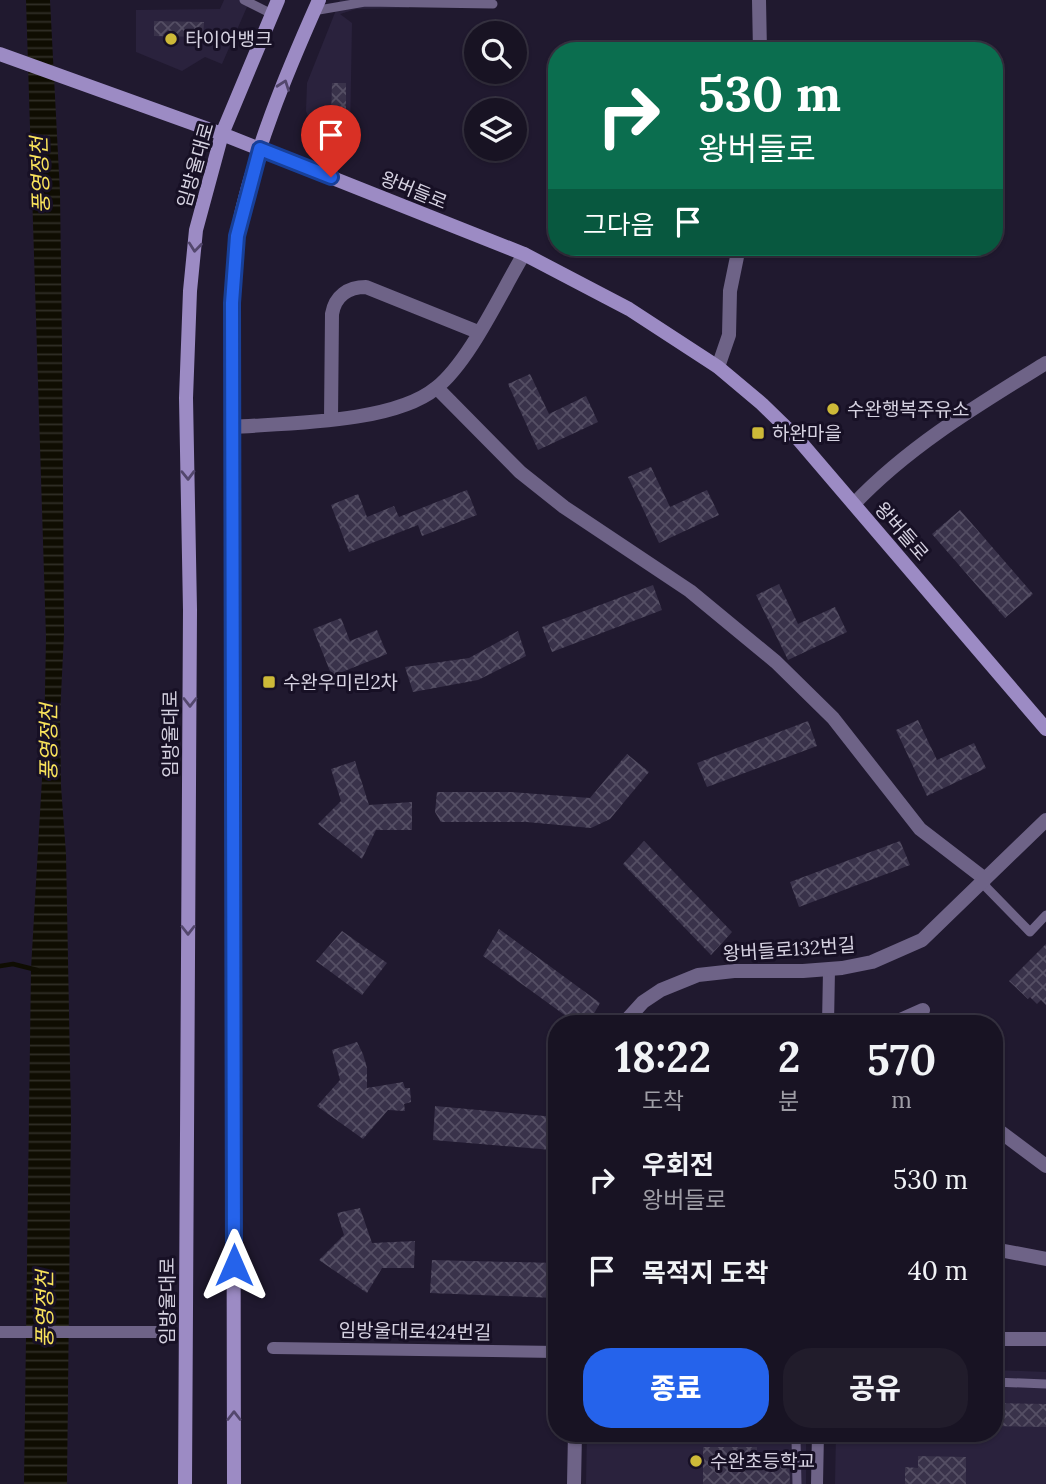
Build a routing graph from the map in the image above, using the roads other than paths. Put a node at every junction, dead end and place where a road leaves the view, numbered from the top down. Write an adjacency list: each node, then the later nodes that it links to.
1 (244, 0): 6 (lane)
2 (759, 0): 7 (street)
3 (351, 2): 4 (lane); 5 (lane)
4 (493, 4)
5 (316, 6): 10 (main road, one-way to 5)
6 (275, 7): 9 (main road, 임방울대로)
7 (760, 42)
8 (0, 54): 9 (main road, 왕버들로)
9 (222, 134): 10 (main road, 왕버들로); 44 (main road, 임방울대로, one-way to 44)
10 (260, 149): 11 (main road, 왕버들로); 18 (main road)
11 (524, 254): 13 (street); 15 (main road, 왕버들로)
12 (737, 256): 15 (street)
13 (478, 332): 16 (street); 17 (street)
14 (1046, 363): 19 (street)
15 (718, 367): 19 (main road, 왕버들로)
16 (437, 388): 17 (street); 22 (street)
17 (331, 419): 18 (street)
18 (233, 427): 45 (main road, one-way to 18)
19 (854, 504): 20 (main road, 왕버들로)
20 (1046, 729)
21 (1046, 820): 22 (street, 왕버들로132번길)
22 (985, 879): 23 (lane); 24 (street, 왕버들로132번길)
23 (1046, 915)
24 (829, 970): 26 (street, 왕버들로132번길); 27 (street)
25 (923, 1010): 28 (street)
26 (631, 1015)
27 (828, 1015)
28 (912, 1015)
29 (1003, 1134): 30 (street)
30 (1046, 1166)
31 (1003, 1251): 32 (street)
32 (1046, 1259)
33 (0, 1332): 34 (street)
34 (158, 1332)
35 (1003, 1339): 36 (street)
36 (1046, 1339)
37 (273, 1348): 38 (street, 임방울대로424번길)
38 (548, 1352)
39 (1003, 1382): 40 (lane)
40 (1046, 1384)
41 (575, 1442): 46 (street)
42 (796, 1442): 47 (lane)
43 (818, 1442): 48 (street)
44 (185, 1484)
45 (234, 1484)
46 (574, 1484)
47 (797, 1484)
48 (817, 1484)

